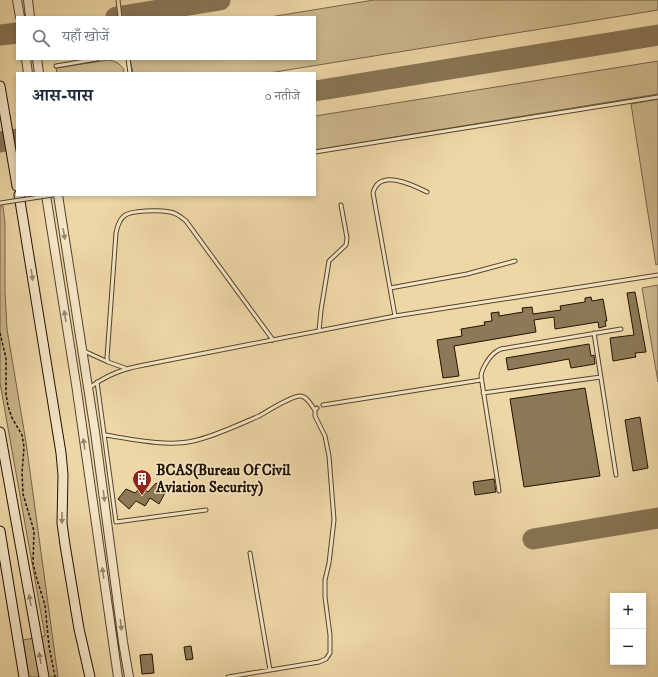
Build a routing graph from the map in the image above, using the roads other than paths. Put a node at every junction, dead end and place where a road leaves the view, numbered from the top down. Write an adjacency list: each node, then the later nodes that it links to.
1 (17, 0): 4 (street)
2 (28, 0): 5 (street)
3 (118, 0): 6 (lane)
4 (20, 16)
5 (30, 16)
6 (120, 16)
7 (26, 60): 12 (street)
8 (37, 60): 13 (street)
9 (91, 60): 11 (lane)
10 (128, 60): 14 (lane)
11 (56, 66)
12 (28, 72)
13 (39, 72)
14 (130, 72)
15 (0, 86): 18 (main road)
16 (658, 97): 19 (lane)
17 (0, 105): 18 (main road)
18 (5, 114): 20 (main road)
19 (316, 152)
20 (16, 180)
21 (427, 192): 30 (lane)
22 (18, 196): 56 (main road, one-way to 56)
23 (46, 196): 57 (street, one-way to 23)
24 (47, 196): 26 (lane, bridge)
25 (58, 196): 36 (street, one-way to 36)
26 (0, 204)
27 (341, 205): 33 (lane)
28 (515, 261): 30 (lane)
29 (658, 275): 31 (lane)
30 (390, 288): 31 (lane)
31 (395, 316): 33 (lane)
32 (621, 329): 34 (lane)
33 (319, 331): 35 (lane)
34 (594, 333): 39 (lane); 40 (lane)
35 (273, 340): 37 (lane); 38 (lane)
36 (83, 351): 37 (lane); 42 (street)
37 (108, 362): 38 (lane)
38 (126, 368): 41 (lane)
39 (601, 377): 43 (lane); 47 (lane)
40 (481, 380): 43 (lane); 44 (lane)
41 (98, 382): 42 (lane); 46 (lane)
42 (89, 388): 53 (street, one-way to 53)
43 (483, 393): 48 (lane)
44 (323, 405)
45 (0, 432): 55 (main road, one-way to 45)
46 (105, 435): 49 (lane); 52 (lane)
47 (616, 475)
48 (499, 491)
49 (206, 510)
50 (0, 531): 54 (main road)
51 (250, 553): 52 (lane)
52 (270, 670): 58 (lane)
53 (130, 675)
54 (24, 677)
55 (44, 677)
56 (90, 677)
57 (118, 677)
58 (228, 677)

